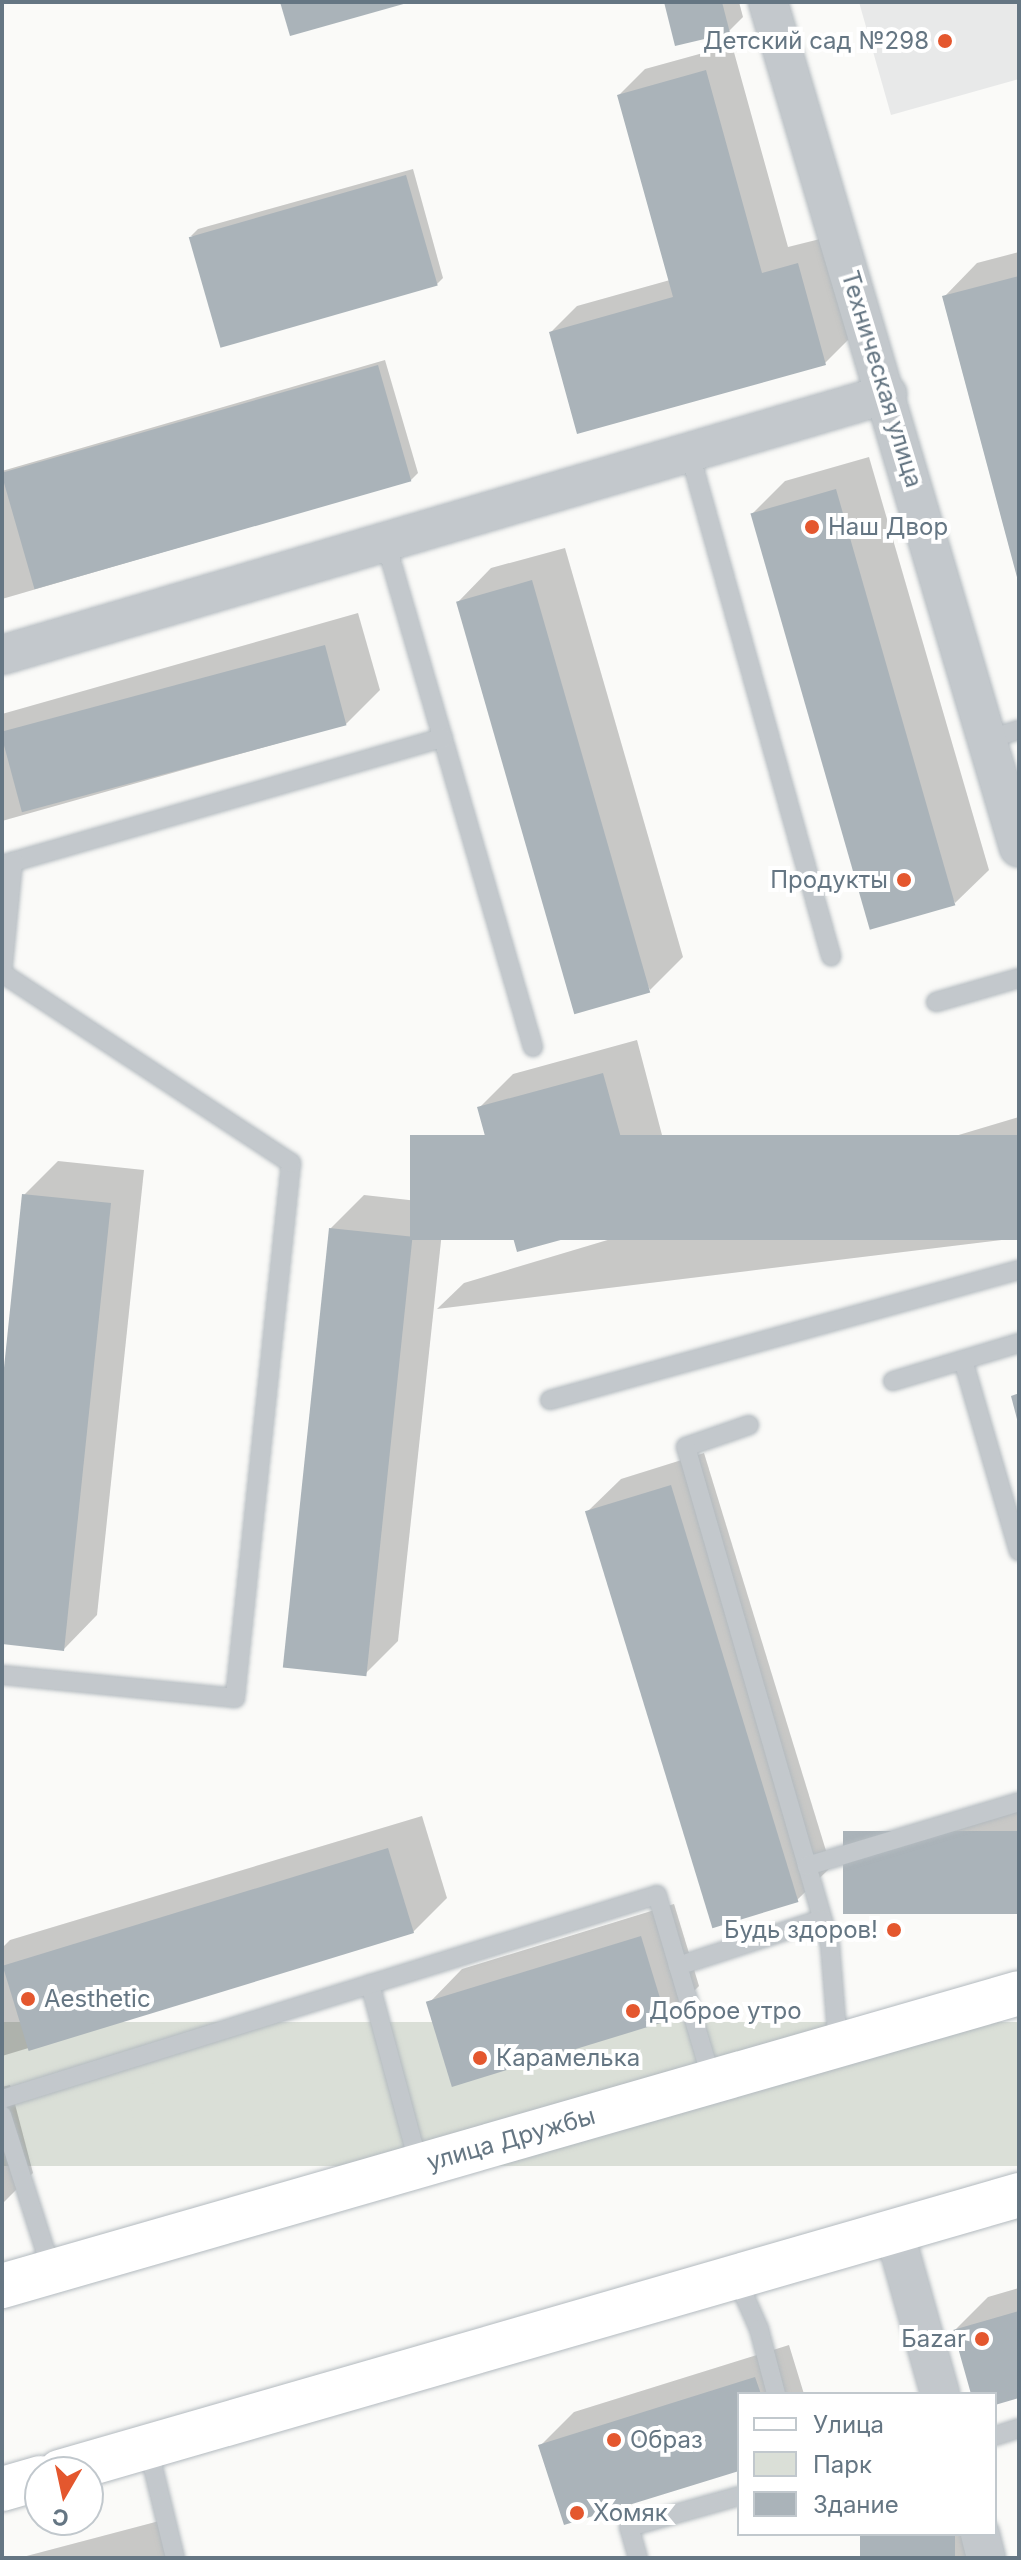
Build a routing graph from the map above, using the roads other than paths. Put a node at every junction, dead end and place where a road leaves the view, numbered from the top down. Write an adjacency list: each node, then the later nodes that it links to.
1 (768, 2): 2 (street, Техническая улица)
2 (887, 394): 3 (street); 6 (street, Техническая улица)
3 (689, 451): 4 (street); 10 (lane)
4 (386, 544): 5 (street); 7 (lane)
5 (2, 655)
6 (1004, 734): 8 (street, Техническая улица)
7 (443, 738): 9 (lane); 14 (lane)
8 (1019, 848)
9 (8, 864): 11 (lane)
10 (831, 956)
11 (2, 974): 22 (lane)
12 (1019, 978): 13 (lane)
13 (936, 1002)
14 (533, 1047)
15 (1019, 1270): 19 (lane)
16 (1019, 1343): 17 (lane)
17 (963, 1360): 18 (lane); 21 (lane)
18 (893, 1381)
19 (550, 1400)
20 (749, 1425): 24 (lane)
21 (1019, 1551)
22 (2, 1675)
23 (1019, 1802): 24 (lane)
24 (807, 1866): 25 (lane)
25 (822, 1919): 26 (lane); 29 (lane)
26 (678, 1966): 27 (lane); 30 (lane)
27 (370, 1984): 31 (lane); 33 (lane)
28 (1019, 1993): 29 (main road, улица Дружбы)
29 (838, 2045): 30 (main road, улица Дружбы)
30 (712, 2081): 33 (main road, улица Дружбы)
31 (2, 2099)
32 (2, 2115): 36 (lane)
33 (419, 2166): 36 (main road, улица Дружбы)
34 (1019, 2195): 35 (main road)
35 (894, 2231): 37 (main road); 40 (street)
36 (52, 2272): 38 (main road, улица Дружбы)
37 (736, 2277): 39 (lane); 43 (main road)
38 (2, 2286)
39 (775, 2392)
40 (939, 2392)
41 (1019, 2428): 42 (lane)
42 (997, 2435)
43 (148, 2447): 44 (main road); 49 (lane)
44 (104, 2460)
45 (24, 2483): 46 (main road)
46 (2, 2489)
47 (737, 2497): 50 (lane)
48 (980, 2536): 51 (street)
49 (175, 2558)
50 (638, 2558)
51 (986, 2558)

